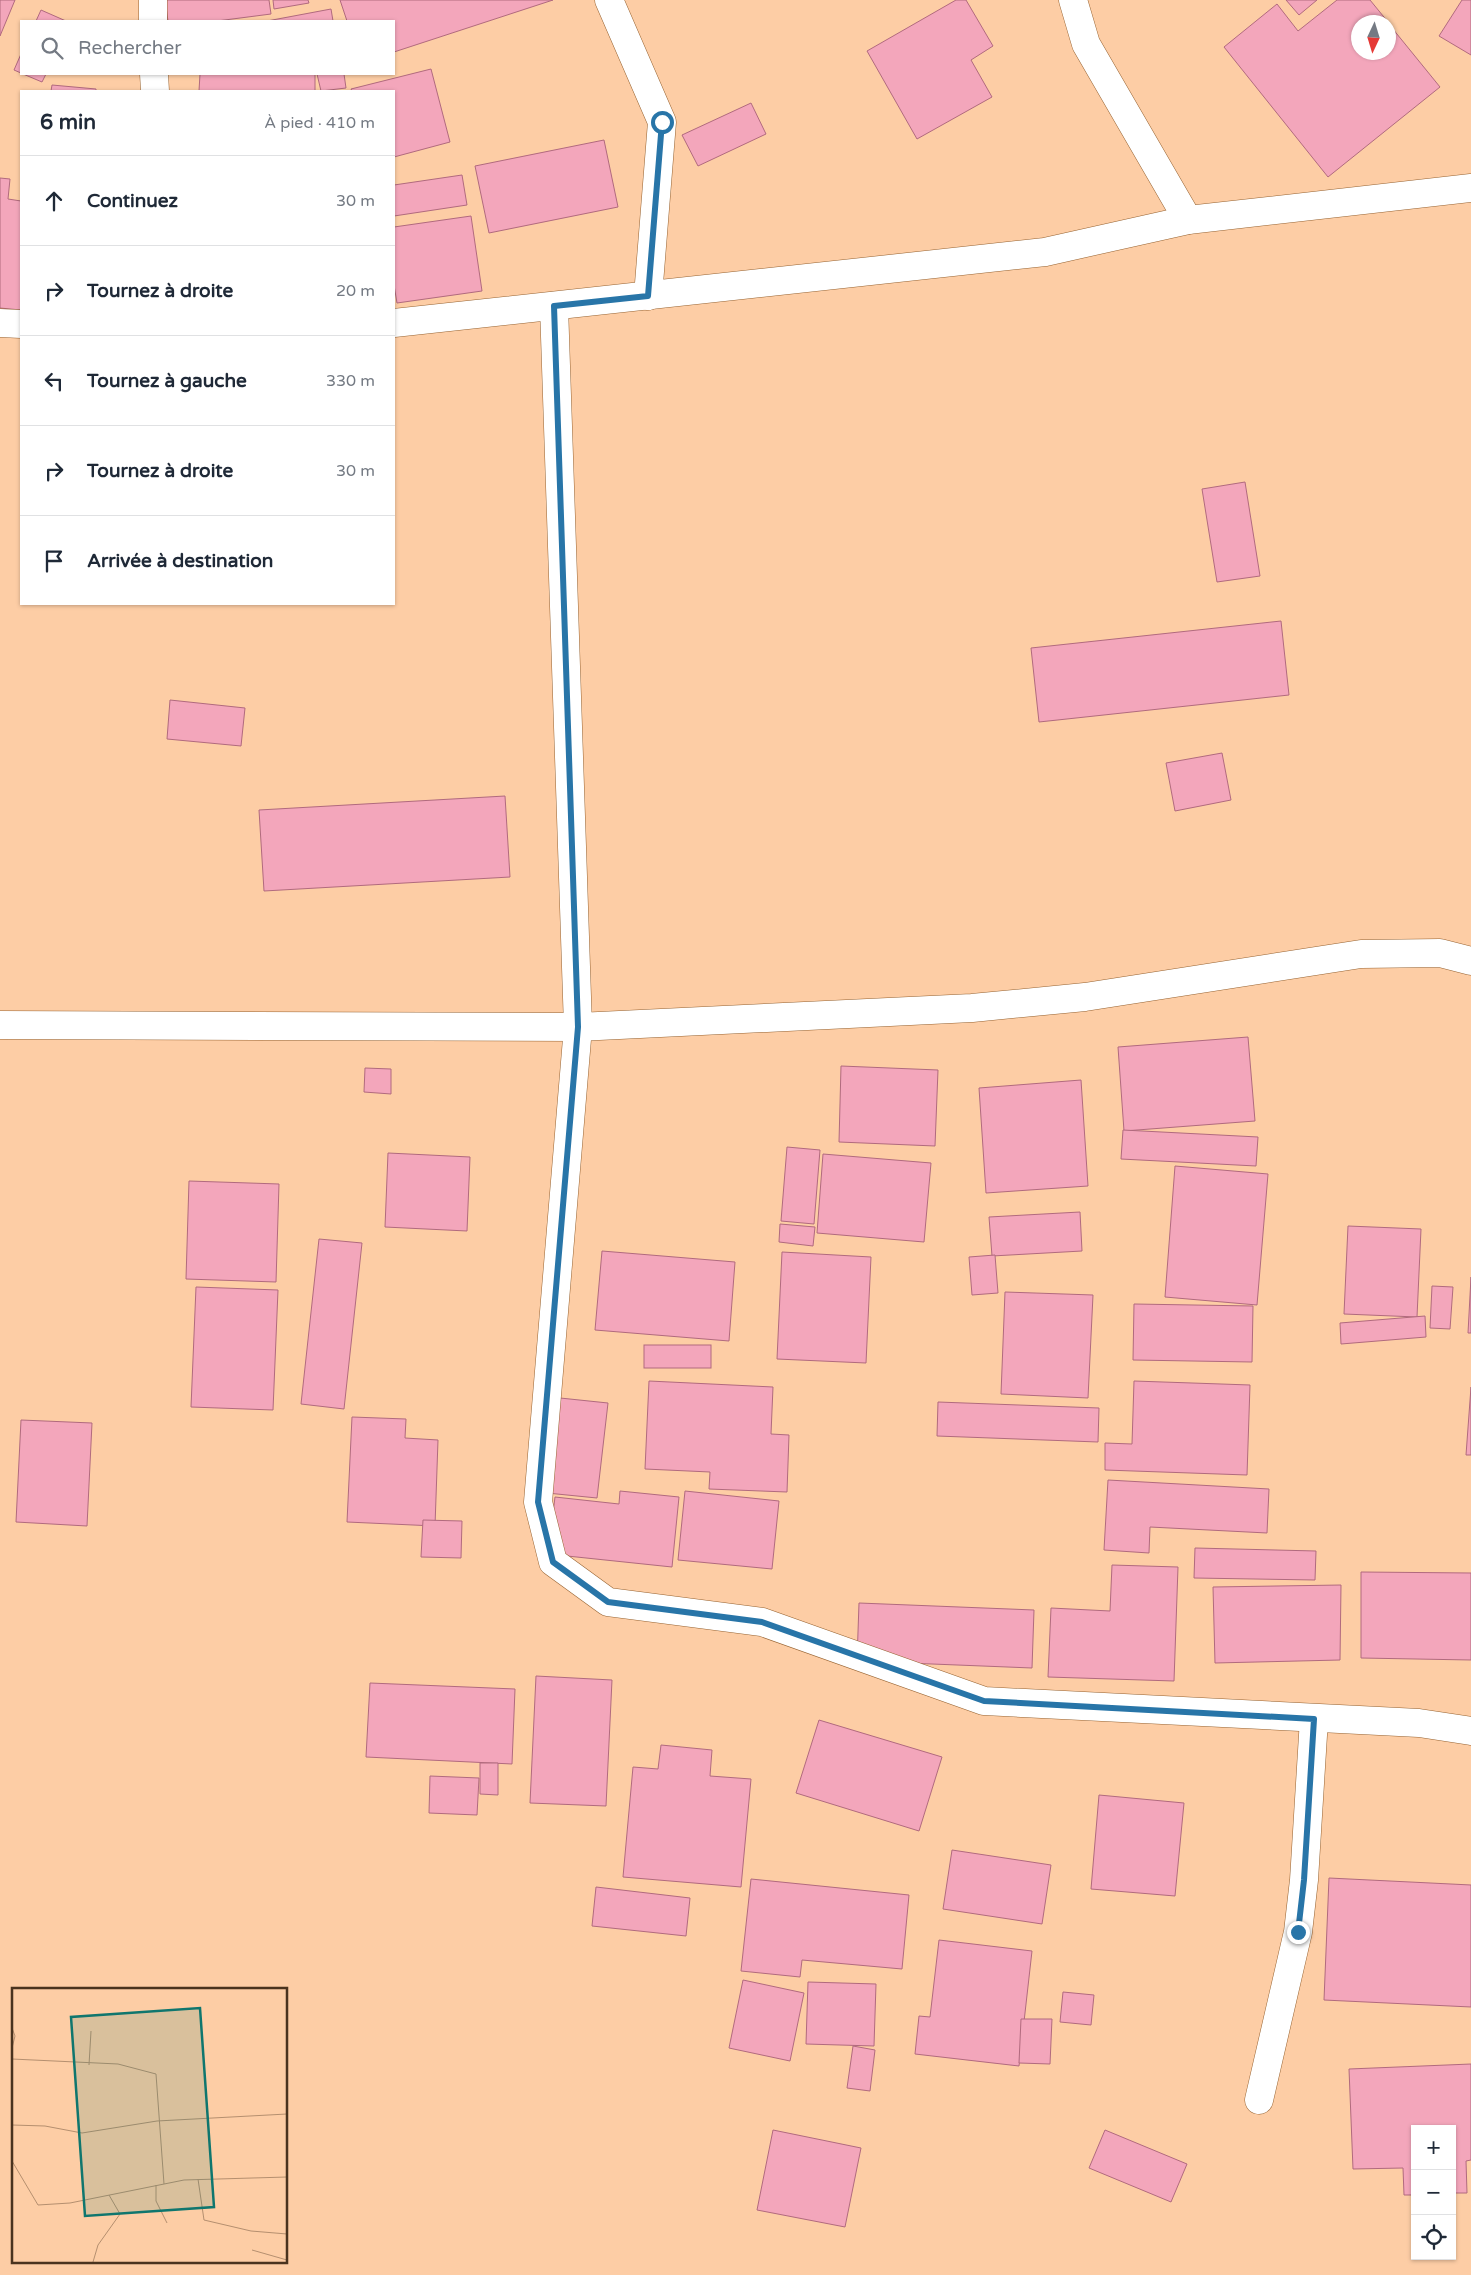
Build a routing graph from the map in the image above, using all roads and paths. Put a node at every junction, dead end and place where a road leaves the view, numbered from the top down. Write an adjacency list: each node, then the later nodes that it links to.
1 (153, 0): 4 (street)
2 (608, 0): 9 (street)
3 (1073, 0): 8 (street)
4 (153, 20)
5 (154, 75): 6 (street)
6 (155, 90)
7 (1471, 188): 8 (street)
8 (1188, 220): 9 (street)
9 (648, 296): 10 (street)
10 (554, 306): 12 (street); 16 (street)
11 (0, 323): 13 (street)
12 (395, 323)
13 (20, 324)
14 (1471, 961): 16 (street)
15 (0, 1025): 16 (street)
16 (578, 1027): 17 (street)
17 (1314, 1719): 18 (street); 19 (street)
18 (1471, 1731)
19 (1259, 2100)

